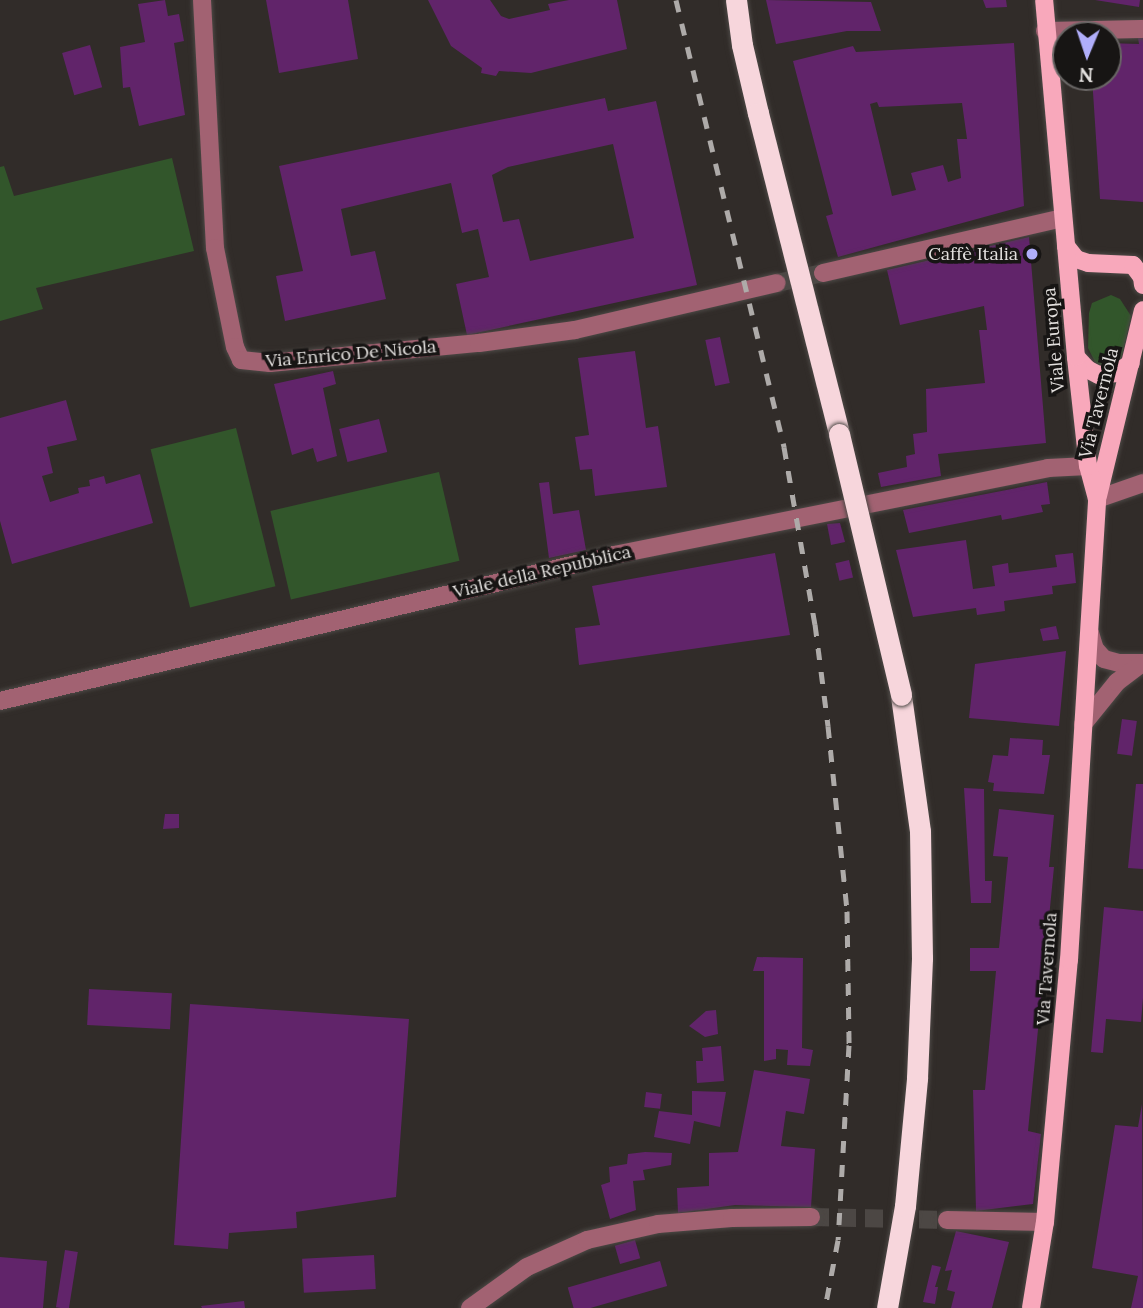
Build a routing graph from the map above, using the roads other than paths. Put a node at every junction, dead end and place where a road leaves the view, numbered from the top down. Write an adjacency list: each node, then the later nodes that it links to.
1 (202, 0): 11 (street, Via Enrico De Nicola)
2 (736, 0): 28 (highway, bridge)
3 (1044, 0): 5 (main road, Viale Europa)
4 (1143, 29): 5 (street)
5 (1045, 31): 6 (main road, Viale Europa)
6 (1063, 218): 7 (main road, Viale Europa); 10 (street)
7 (1066, 246): 9 (main road); 13 (main road, Viale Europa)
8 (1138, 260): 9 (main road); 12 (main road)
9 (1088, 263): 13 (main road)
10 (823, 272)
11 (777, 283)
12 (1143, 285)
13 (1070, 287): 15 (main road, Viale Europa)
14 (1143, 310): 16 (main road, Via Tavernola)
15 (1076, 357): 16 (main road); 17 (main road, Viale Europa)
16 (1131, 363): 19 (main road, Via Tavernola)
17 (1088, 466): 19 (main road, Viale Europa); 22 (street, Viale della Repubblica)
18 (1143, 483): 19 (street)
19 (1097, 499): 20 (main road, Viale Europa)
20 (1090, 633): 21 (street); 23 (main road, Via Tavernola)
21 (1142, 663): 23 (street)
22 (0, 701)
23 (1083, 724): 26 (main road, Via Tavernola)
24 (811, 1217): 27 (street)
25 (947, 1220): 26 (street)
26 (1045, 1222): 29 (main road, Via Tavernola)
27 (470, 1308)
28 (887, 1308)
29 (1031, 1308)

